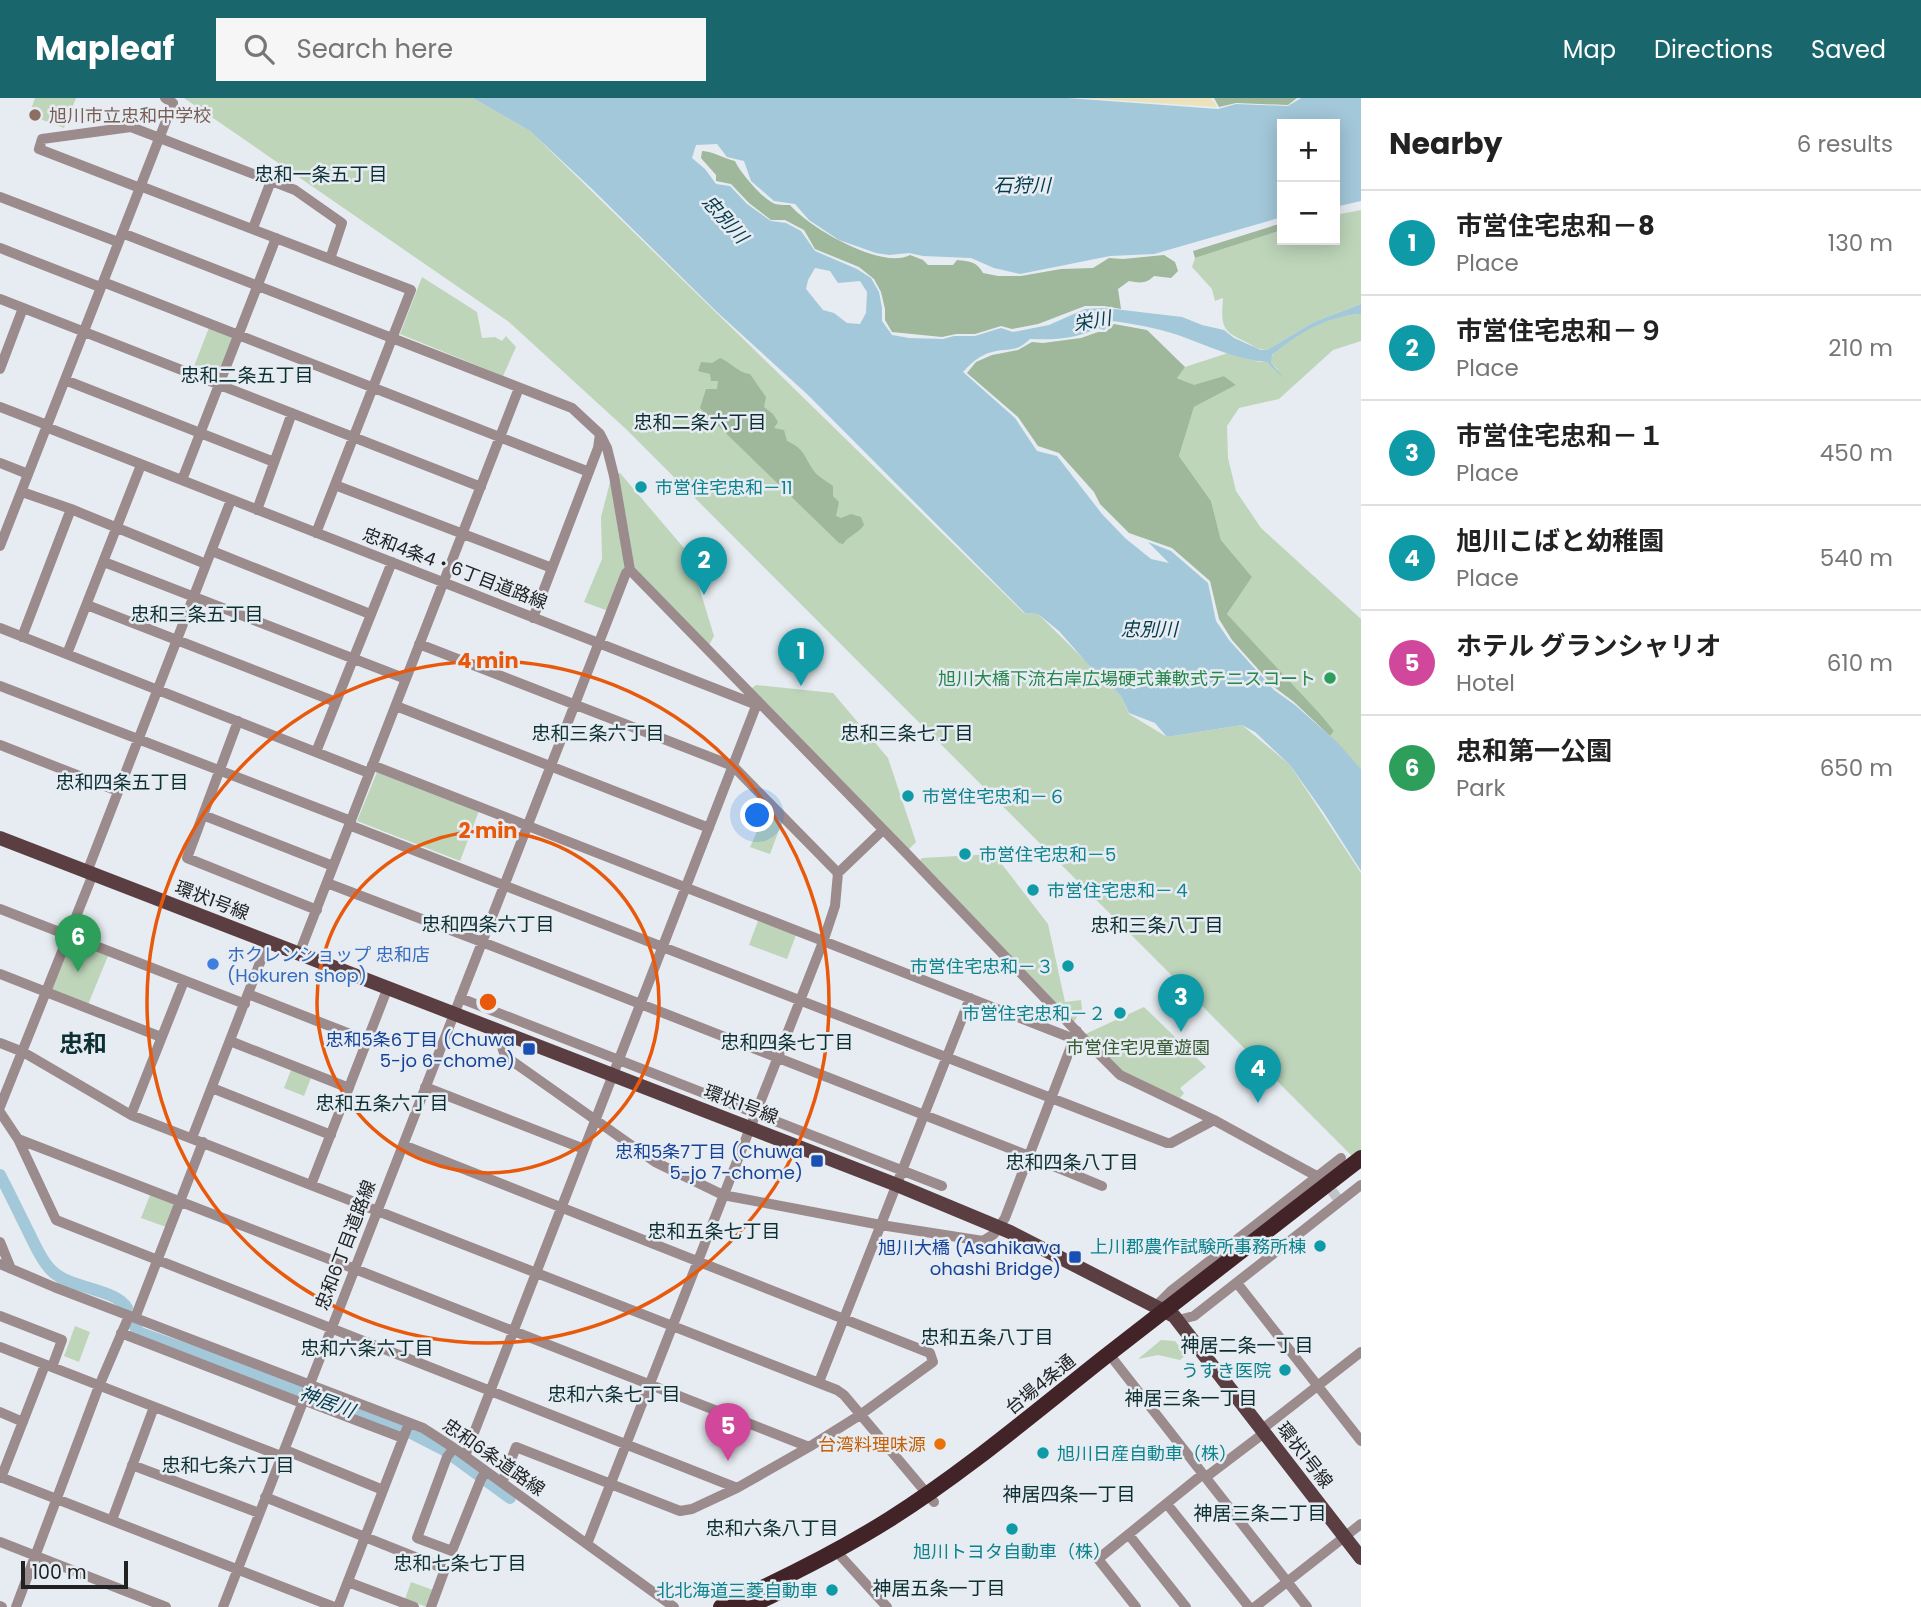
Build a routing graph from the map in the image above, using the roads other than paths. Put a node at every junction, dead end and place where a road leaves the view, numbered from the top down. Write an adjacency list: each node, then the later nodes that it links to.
1 (165, 98): 2 (street)
2 (159, 139): 3 (street); 4 (street); 4 (street)
3 (271, 181): 6 (street); 10 (street)
4 (140, 187): 6 (street); 7 (street)
5 (0, 197): 7 (street)
6 (253, 228): 8 (street)
7 (120, 237): 11 (street); 12 (street)
8 (276, 238): 10 (street); 12 (street)
9 (0, 248): 11 (street)
10 (330, 259): 17 (street)
11 (102, 285): 15 (street); 16 (street)
12 (258, 286): 16 (street); 17 (street)
13 (0, 299): 14 (street)
14 (23, 308): 15 (street); 18 (street)
15 (83, 332): 20 (street); 21 (street)
16 (239, 336): 21 (street); 22 (street)
17 (391, 338): 22 (street); 23 (street)
18 (3, 351): 19 (street)
19 (0, 369)
20 (65, 380): 26 (street); 27 (street)
21 (219, 385): 25 (street); 27 (street)
22 (372, 387): 29 (street); 30 (street)
23 (519, 388): 28 (street); 30 (street)
24 (0, 407): 26 (street, 忠和4条4・6丁目道路線)
25 (292, 413): 29 (street); 31 (street)
26 (47, 426): 33 (street, 忠和4条4・6丁目道路線); 35 (street)
27 (200, 433): 31 (street); 36 (street)
28 (600, 434): 34 (street); 53 (street)
29 (353, 438): 37 (street); 38 (street)
30 (500, 438): 34 (street); 38 (street)
31 (274, 462): 42 (street)
32 (0, 463): 35 (street)
33 (141, 464): 36 (street, 忠和4条4・6丁目道路線); 44 (street)
34 (589, 472): 52 (street)
35 (28, 474): 39 (street)
36 (181, 480): 40 (street, 忠和4条4・6丁目道路線)
37 (335, 485): 45 (street); 46 (street)
38 (481, 487): 46 (street)
39 (22, 492): 41 (street); 43 (street)
40 (231, 500): 42 (street, 忠和4条4・6丁目道路線); 48 (street)
41 (71, 509): 44 (street); 60 (street)
42 (257, 510): 45 (street, 忠和4条4・6丁目道路線)
43 (6, 515): 47 (street)
44 (116, 528): 49 (street); 51 (street)
45 (316, 533): 50 (street, 忠和4条4・6丁目道路線)
46 (462, 535): 52 (street); 54 (street)
47 (0, 546)
48 (212, 551): 51 (street); 57 (street)
49 (104, 562): 55 (street); 56 (street)
50 (392, 562): 54 (street, 忠和4条4・6丁目道路線); 57 (street)
51 (206, 564): 55 (street)
52 (552, 568): 58 (street)
53 (631, 570): 62 (street); 70 (street)
54 (443, 583): 58 (street, 忠和4条4・6丁目道路線); 63 (street)
55 (194, 596): 61 (street); 65 (street)
56 (87, 605): 61 (street); 64 (street)
57 (370, 614): 65 (street)
58 (533, 618): 62 (street, 忠和4条4・6丁目道路線)
59 (0, 628): 60 (street)
60 (22, 637): 64 (street)
61 (177, 641): 68 (street); 69 (street)
62 (600, 642): 70 (street, 忠和4条4・6丁目道路線); 71 (street)
63 (419, 644): 66 (street); 71 (street)
64 (67, 654): 68 (street)
65 (353, 658): 66 (street); 69 (street)
66 (406, 679): 72 (street)
67 (0, 686): 74 (street)
68 (158, 690): 73 (street); 74 (street)
69 (336, 702): 76 (street)
70 (758, 703): 79 (street); 87 (street)
71 (575, 704): 78 (street); 79 (street)
72 (396, 706): 78 (street); 80 (street)
73 (238, 722): 76 (street); 81 (street)
74 (138, 739): 81 (street); 82 (street)
75 (3, 746): 77 (street); 82 (street)
76 (316, 752): 80 (street)
77 (0, 760)
78 (551, 765): 85 (street); 86 (street)
79 (733, 766): 86 (street); 91 (street)
80 (371, 769): 84 (street); 85 (street)
81 (219, 771): 83 (street); 84 (street)
82 (118, 791): 90 (street)
83 (203, 815): 89 (street); 96 (street)
84 (350, 823): 89 (street); 93 (street)
85 (527, 826): 93 (street); 94 (street)
86 (709, 828): 94 (street)
87 (883, 830): 91 (street); 114 (street)
88 (0, 838): 90 (main road, 環状1号線)
89 (333, 866): 92 (street)
90 (90, 873): 97 (street); 98 (main road, 環状1号線)
91 (838, 873): 100 (street)
92 (327, 883): 96 (street); 99 (street)
93 (505, 885): 99 (street); 101 (street)
94 (685, 888): 100 (street); 101 (street)
95 (0, 909): 97 (street)
96 (317, 910): 102 (street)
97 (69, 936): 104 (street); 106 (street)
98 (268, 942): 102 (main road, 環状1号線); 109 (street)
99 (482, 942): 107 (street); 111 (street)
100 (823, 942): 108 (street); 110 (street)
101 (663, 947): 110 (street); 111 (street)
102 (299, 954): 105 (main road, 環状1号線)
103 (0, 974): 106 (street)
104 (184, 981): 109 (street); 115 (street)
105 (388, 987): 112 (main road, 環状1号線); 117 (street)
106 (47, 992): 115 (street); 119 (street)
107 (460, 998): 112 (street); 122 (street)
108 (970, 998): 114 (street); 120 (street)
109 (247, 999): 116 (street); 117 (street)
110 (799, 999): 120 (street); 121 (street)
111 (639, 1005): 121 (street); 122 (street)
112 (454, 1013): 113 (main road, 環状1号線); 124 (street, 忠和6丁目道路線)
113 (504, 1034): 123 (main road, 環状1号線); 131 (street)
114 (1076, 1035): 127 (street); 132 (street)
115 (161, 1037): 129 (street)
116 (230, 1041): 125 (street); 126 (street)
117 (368, 1041): 126 (street)
118 (0, 1043): 119 (street)
119 (23, 1052): 128 (street); 129 (street)
120 (948, 1057): 127 (street); 130 (street)
121 (777, 1058): 130 (street); 133 (street)
122 (618, 1060): 123 (street); 133 (street)
123 (612, 1075): 131 (street); 133 (main road, 環状1号線)
124 (425, 1087): 137 (street, 忠和6丁目道路線); 138 (street)
125 (212, 1088): 134 (street); 136 (street)
126 (349, 1088): 134 (street)
127 (1051, 1098): 132 (street); 139 (street)
128 (0, 1109): 135 (street)
129 (131, 1115): 136 (street)
130 (925, 1116): 139 (street); 142 (street)
131 (595, 1120): 138 (street); 150 (street)
132 (1214, 1120): 144 (street)
133 (752, 1121): 142 (street); 146 (main road, 環状1号線); 150 (street)
134 (331, 1135): 145 (street)
135 (18, 1139): 151 (street); 157 (street)
136 (197, 1140): 145 (street); 151 (street)
137 (403, 1145): 152 (street); 153 (street, 忠和6丁目道路線)
138 (584, 1149): 152 (street)
139 (1029, 1156): 149 (street); 155 (street)
140 (1341, 1158): 144 (street)
141 (1361, 1158): 164 (highway, 台場4条通)
142 (902, 1170): 146 (street); 148 (street)
143 (1361, 1170): 164 (highway, 台場4条通)
144 (1321, 1177): 164 (street)
145 (311, 1185): 153 (street)
146 (897, 1185): 154 (street); 155 (main road, 環状1号線)
147 (1361, 1185): 163 (street)
148 (942, 1186)
149 (1102, 1186)
150 (723, 1195): 154 (street); 158 (street)
151 (180, 1200): 157 (street); 161 (street)
152 (561, 1207): 158 (street); 162 (street)
153 (378, 1211): 161 (street, 忠和6丁目道路線); 162 (street)
154 (881, 1224): 155 (street); 167 (street)
155 (1000, 1228): 164 (main road, 環状1号線)
156 (0, 1242): 160 (street)
157 (157, 1260): 166 (street); 169 (street)
158 (697, 1262): 167 (street); 168 (street)
159 (0, 1264): 160 (street, 忠和6条道路線)
160 (11, 1269): 166 (street, 忠和6条道路線)
161 (355, 1269): 169 (street, 忠和6丁目道路線); 170 (street)
162 (536, 1272): 168 (street); 170 (street)
163 (1237, 1283): 164 (street); 179 (street)
164 (1168, 1314): 174 (highway, 台場4条通); 187 (main road, 環状1号線)
165 (0, 1316): 175 (street)
166 (132, 1317): 171 (street); 181 (street, 忠和6条道路線)
167 (844, 1319): 176 (street); 184 (street)
168 (672, 1326): 176 (street); 177 (street)
169 (331, 1329): 180 (street); 181 (street, 忠和6丁目道路線)
170 (513, 1331): 177 (street); 180 (street)
171 (121, 1333): 178 (street); 181 (street)
172 (0, 1348): 175 (street)
173 (1361, 1352): 179 (street)
174 (1113, 1358): 196 (street); 203 (highway, 台場4条通)
175 (48, 1366): 178 (street); 185 (street)
176 (819, 1382): 184 (street)
177 (649, 1385): 189 (street); 190 (street)
178 (99, 1386): 182 (street); 204 (street)
179 (1318, 1386): 187 (street); 188 (street)
180 (489, 1391): 189 (street); 193 (street)
181 (305, 1395): 186 (street); 186 (street, 忠和6条道路線); 192 (street, 忠和6丁目道路線)
182 (154, 1407): 192 (street); 194 (street)
183 (0, 1412): 185 (street)
184 (860, 1415): 190 (street); 203 (street)
185 (23, 1422): 197 (street)
186 (406, 1431): 191 (street, 忠和6条道路線); 201 (street)
187 (1263, 1431): 196 (street); 211 (main road, 環状1号線)
188 (1361, 1441)
189 (626, 1444): 199 (street); 200 (street)
190 (809, 1447): 200 (street)
191 (451, 1452): 193 (street, 忠和6条道路線); 195 (street)
192 (283, 1453): 201 (street); 202 (street, 忠和6丁目道路線)
193 (465, 1456): 195 (street, 忠和6条道路線)
194 (132, 1465): 206 (street); 207 (street)
195 (484, 1475): 198 (street, 忠和6条道路線)
196 (1205, 1476): 205 (street); 219 (street)
197 (1, 1477): 204 (street)
198 (502, 1483): 199 (street); 213 (street, 忠和6条道路線)
199 (611, 1485): 200 (street); 213 (street)
200 (737, 1488)
201 (383, 1490): 210 (street)
202 (265, 1497): 206 (street, 忠和6丁目道路線); 210 (street)
203 (930, 1498): 214 (highway, 台場4条通)
204 (56, 1499): 207 (street); 215 (street)
205 (1167, 1504): 209 (street); 233 (street)
206 (259, 1513): 217 (street, 忠和6丁目道路線)
207 (111, 1520): 217 (street)
208 (1361, 1524): 211 (street)
209 (1129, 1535): 231 (street); 232 (street)
210 (365, 1537): 218 (street); 226 (street)
211 (1344, 1537): 216 (main road, 環状1号線); 219 (street)
212 (0, 1542): 215 (street)
213 (587, 1544): 227 (street, 忠和6条道路線)
214 (839, 1554): 220 (highway, 台場4条通); 230 (street)
215 (34, 1556): 221 (street); 222 (street)
216 (1361, 1558)
217 (238, 1570): 223 (street, 忠和6丁目道路線); 224 (street)
218 (348, 1582): 224 (street); 225 (street)
219 (1287, 1582): 234 (street); 235 (street)
220 (770, 1597): 228 (highway, 台場4条通); 229 (highway, 台場4条通)
221 (16, 1607)
222 (166, 1607)
223 (223, 1607)
224 (336, 1607)
225 (414, 1607)
226 (431, 1607)
227 (674, 1607)
228 (721, 1607)
229 (748, 1607)
230 (887, 1607)
231 (1136, 1607)
232 (1186, 1607)
233 (1249, 1607)
234 (1255, 1607)
235 (1307, 1607)

